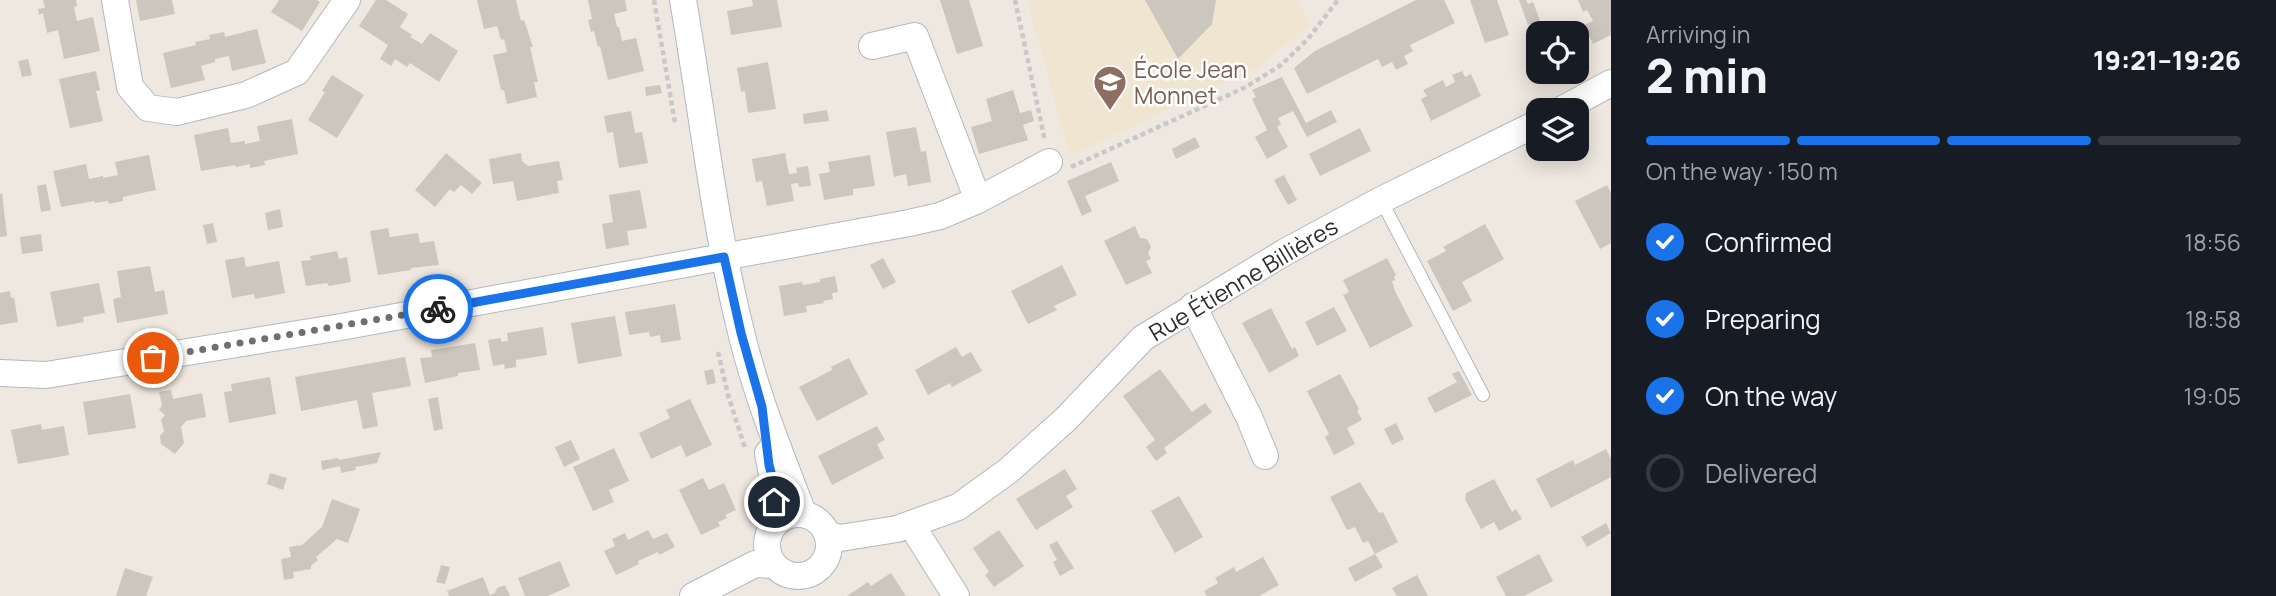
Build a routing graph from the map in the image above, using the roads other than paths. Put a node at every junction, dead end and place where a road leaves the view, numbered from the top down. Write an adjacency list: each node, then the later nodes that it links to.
1 (115, 0): 2 (street)
2 (347, 0)
3 (683, 0): 11 (street)
4 (872, 46): 9 (street)
5 (1611, 83): 6 (street)
6 (1583, 98)
7 (1526, 128): 10 (street, Rue Étienne Billières)
8 (1051, 169): 9 (street)
9 (978, 200): 11 (street)
10 (1381, 200): 12 (street, Rue Étienne Billières); 14 (lane)
11 (724, 257): 13 (street); 15 (street)
12 (1193, 306): 16 (street); 19 (street, Rue Étienne Billières)
13 (0, 373)
14 (1483, 395)
15 (762, 407): 17 (street); 18 (street)
16 (1265, 456)
17 (803, 513): 18 (street); 20 (street)
18 (775, 523): 21 (street)
19 (911, 524): 20 (street, Rue Étienne Billières); 24 (street)
20 (829, 535): 22 (street)
21 (774, 565): 22 (street); 23 (street)
22 (809, 585)
23 (692, 596)
24 (956, 596)

